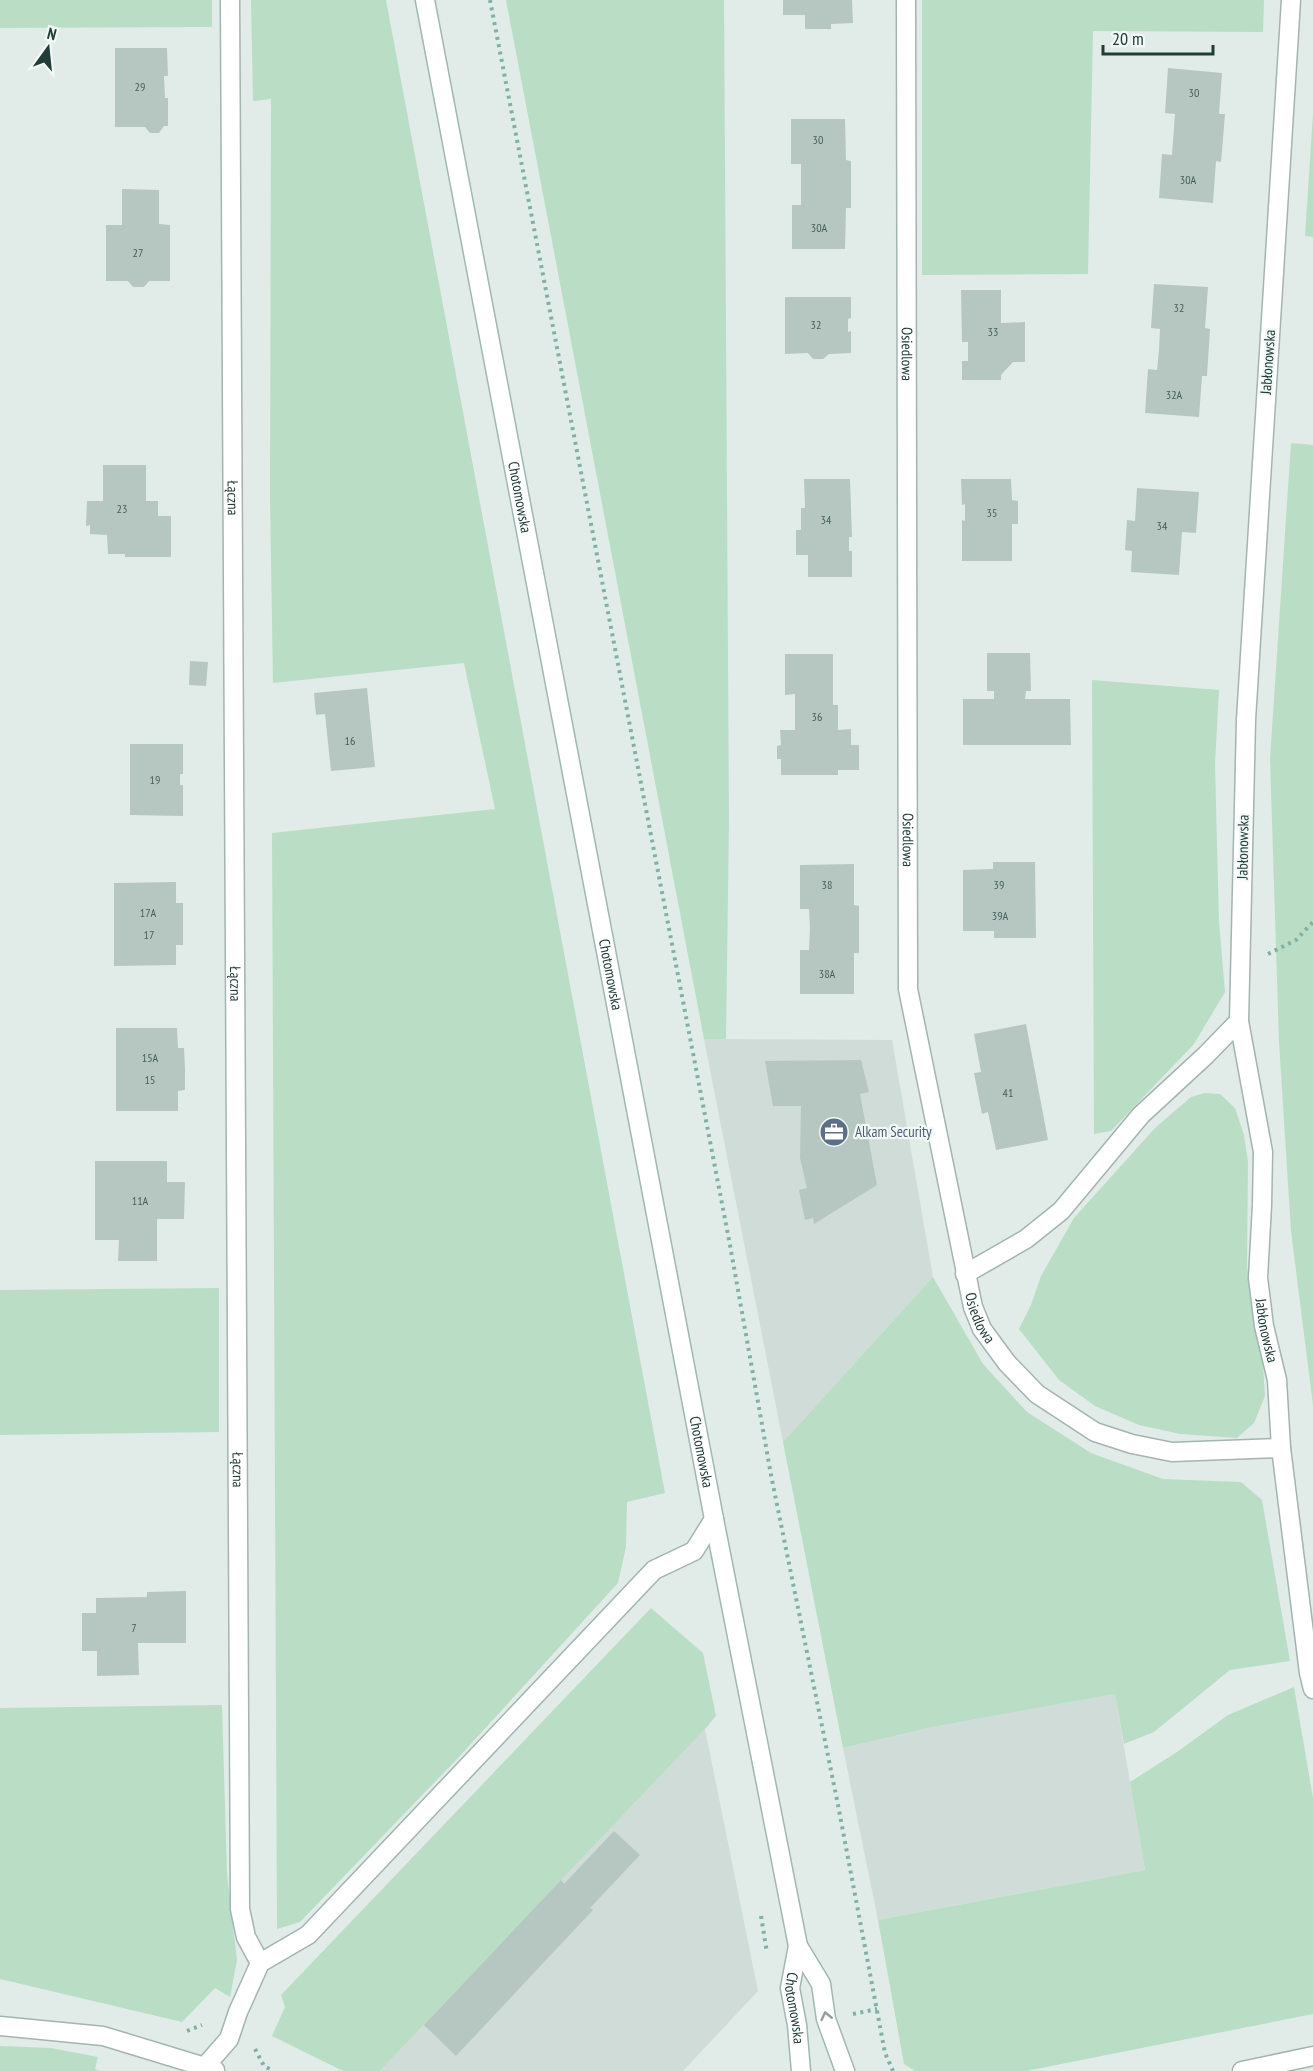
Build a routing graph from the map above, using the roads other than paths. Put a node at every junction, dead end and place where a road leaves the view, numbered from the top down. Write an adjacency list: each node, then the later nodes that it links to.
1 (230, 0): 11 (street, Łączna)
2 (425, 0): 8 (street, Chotomowska)
3 (906, 0): 6 (street, Osiedlowa)
4 (1291, 0): 5 (street, Jabłonowska)
5 (1239, 1021): 6 (street); 7 (street, Jabłonowska)
6 (965, 1274): 7 (street, Osiedlowa)
7 (1281, 1448): 9 (street, Jabłonowska)
8 (714, 1519): 10 (street, Chotomowska); 11 (street)
9 (1313, 1689)
10 (798, 1946): 15 (street, Chotomowska); 16 (street, Chotomowska, one-way to 10)
11 (260, 1963): 14 (street)
12 (0, 2026): 14 (street)
13 (1313, 2056): 17 (street)
14 (208, 2069)
15 (801, 2071)
16 (845, 2071)
17 (1242, 2071)

